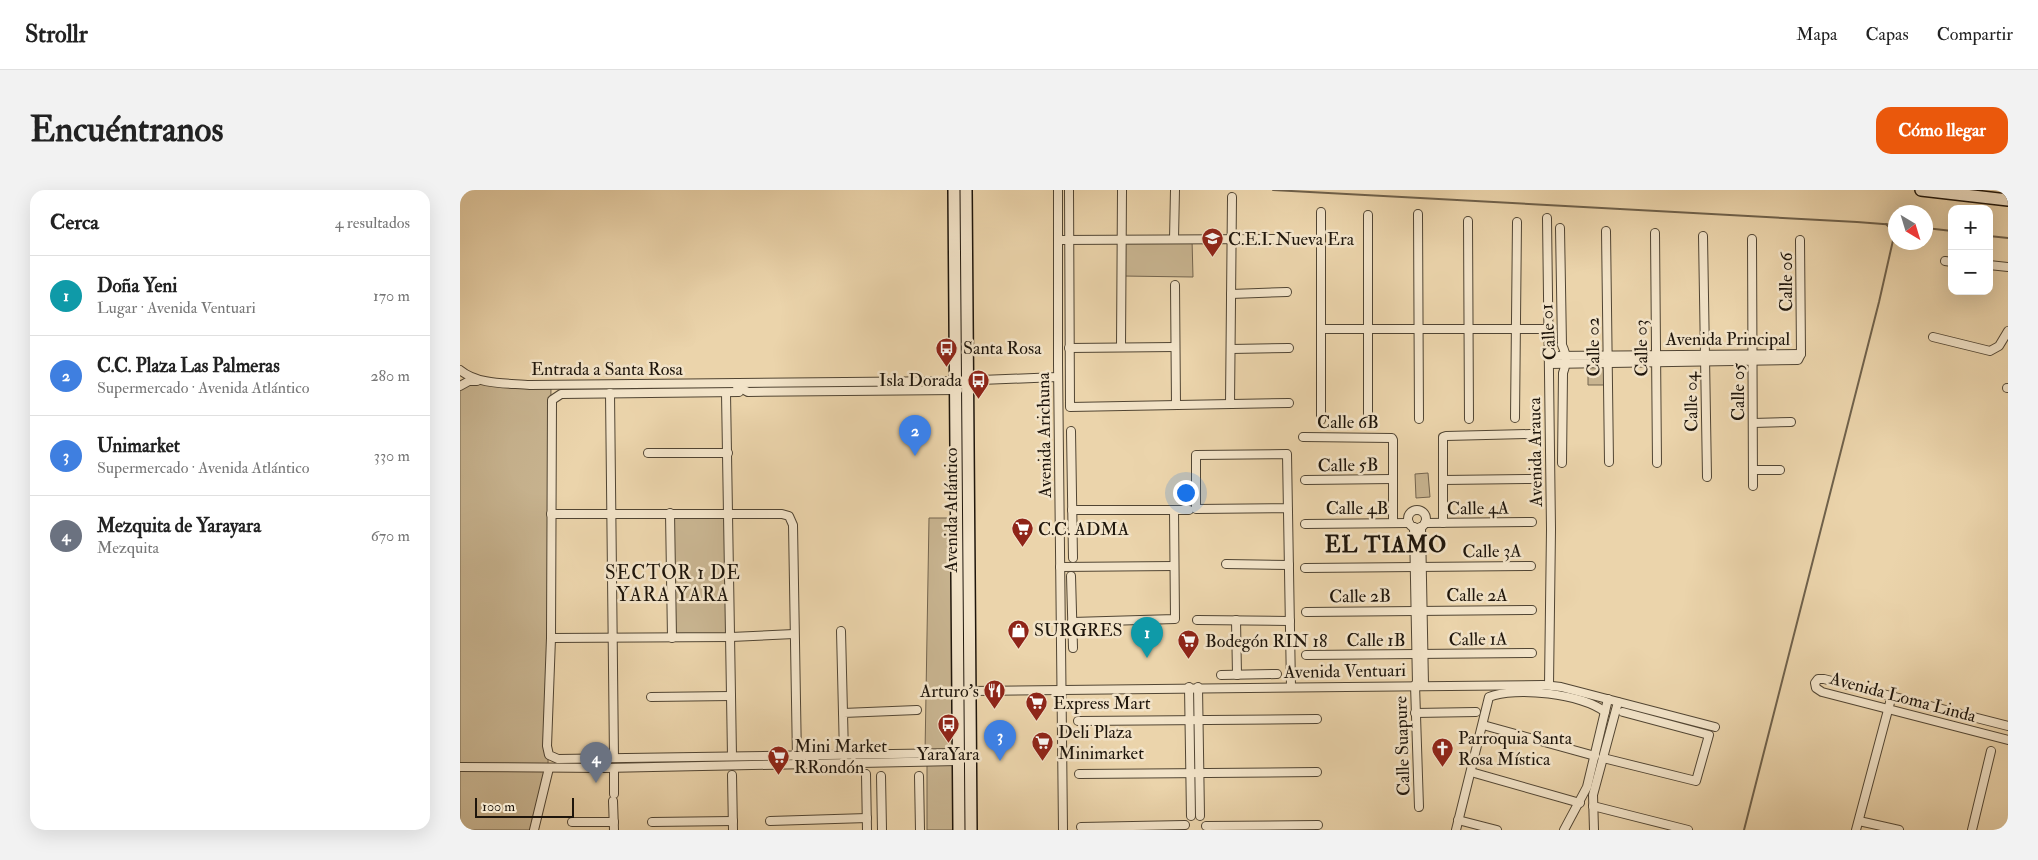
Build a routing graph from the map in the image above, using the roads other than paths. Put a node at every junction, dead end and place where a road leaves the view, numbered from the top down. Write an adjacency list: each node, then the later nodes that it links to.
1 (954, 190): 56 (main road, Avenida Atlántico)
2 (966, 190): 56 (main road, Avenida Atlántico)
3 (1058, 190): 24 (street, Avenida Arichuna)
4 (1069, 190): 25 (street)
5 (1122, 190): 26 (street)
6 (1175, 190): 20 (street)
7 (1921, 190): 9 (main road)
8 (1232, 197): 21 (street)
9 (2008, 200)
10 (1321, 212): 33 (street)
11 (1418, 214): 35 (street)
12 (1368, 215): 34 (street)
13 (1547, 218): 38 (street, Avenida Arauca)
14 (1468, 221): 36 (street)
15 (1517, 222): 37 (street)
16 (1560, 228): 49 (street, Calle 01)
17 (1606, 231): 50 (street, Calle 02)
18 (1655, 233): 51 (street, Calle 03)
19 (1703, 236): 47 (street, Calle 04)
20 (1174, 239): 21 (street); 26 (street)
21 (1232, 239): 22 (street); 32 (street)
22 (1286, 239)
23 (1752, 239): 48 (street, Calle 05)
24 (1058, 240): 25 (street); 54 (street, Avenida Arichuna)
25 (1070, 240): 26 (street); 43 (street)
26 (1122, 240): 41 (street)
27 (1800, 240): 46 (street, Calle 06)
28 (1993, 265): 29 (street)
29 (2008, 267)
30 (1175, 285): 42 (street)
31 (1287, 292): 32 (street)
32 (1231, 294): 45 (street)
33 (1322, 329): 34 (street); 67 (street)
34 (1369, 329): 35 (street); 68 (street)
35 (1419, 329): 36 (street); 65 (street)
36 (1470, 329): 37 (street); 66 (street)
37 (1516, 329): 38 (street); 64 (street)
38 (1548, 329): 52 (street, Avenida Arauca)
39 (2008, 331): 40 (street)
40 (1933, 337)
41 (1121, 346): 42 (street); 43 (street)
42 (1175, 347): 63 (street)
43 (1069, 348): 63 (street)
44 (1289, 348): 45 (street)
45 (1231, 349): 62 (street)
46 (1801, 354): 48 (street, Avenida Principal)
47 (1705, 358): 48 (street, Avenida Principal); 51 (street, Avenida Principal); 81 (street, Calle 04)
48 (1753, 358): 70 (street, Calle 05)
49 (1567, 359): 50 (street, Avenida Principal); 52 (street, Avenida Principal); 77 (street, Calle 01)
50 (1608, 359): 51 (street, Avenida Principal); 76 (street, Calle 02)
51 (1657, 359): 78 (street, Calle 03)
52 (1548, 360): 130 (street, Avenida Arauca)
53 (460, 370): 55 (street)
54 (1058, 377): 56 (street, Entrada a Santa Rosa); 105 (street, Avenida Arichuna)
55 (482, 381): 56 (street, Entrada a Santa Rosa); 57 (street)
56 (961, 385): 135 (main road, Avenida Atlántico); 160 (main road, Avenida Atlántico)
57 (460, 386)
58 (739, 392): 59 (street)
59 (726, 393): 60 (street); 75 (street)
60 (610, 394): 93 (street); 94 (street)
61 (1289, 403): 62 (street)
62 (1230, 404): 63 (street)
63 (1176, 405)
64 (1515, 418)
65 (1419, 419)
66 (1469, 419)
67 (1322, 420)
68 (1368, 420)
69 (1791, 422): 70 (street)
70 (1753, 423): 79 (street, Calle 05)
71 (1071, 431): 88 (street)
72 (1530, 434): 85 (street)
73 (1304, 437): 82 (street, Calle 6B)
74 (648, 452): 75 (street)
75 (728, 452): 92 (street)
76 (1609, 462)
77 (1562, 463)
78 (1657, 463)
79 (1753, 470): 80 (street); 86 (street, Calle 05)
80 (1780, 470)
81 (1707, 478)
82 (1392, 479): 84 (street, Calle 5B); 98 (street)
83 (1531, 479): 85 (street)
84 (1304, 480)
85 (1443, 480): 96 (street)
86 (1753, 486)
87 (1288, 508): 87 (street); 102 (street)
88 (1072, 510): 89 (street); 100 (street)
89 (1174, 510): 90 (street); 103 (street)
90 (1189, 510)
91 (670, 513): 92 (street); 94 (street); 121 (street)
92 (729, 513): 117 (street); 118 (street)
93 (551, 514): 94 (street); 119 (street)
94 (612, 514): 120 (street)
95 (1532, 522): 96 (street, Calle 4A)
96 (1444, 523): 99 (street, Calle 4A)
97 (1306, 524): 98 (street, Calle 4B)
98 (1393, 524): 99 (street, Calle 4B)
99 (1417, 525): 106 (street, Calle Suapure)
100 (1073, 558)
101 (1226, 564): 102 (street)
102 (1289, 565): 114 (street)
103 (1174, 566): 105 (street); 115 (street)
104 (1532, 566): 106 (street, Calle 3A)
105 (1060, 567): 134 (street, Avenida Arichuna)
106 (1418, 567): 107 (street, Calle 3A); 110 (street, Calle Suapure)
107 (1305, 568)
108 (1071, 576): 115 (street)
109 (1532, 610): 110 (street, Calle 2A)
110 (1419, 611): 111 (street, Calle 2B); 125 (street, Calle Suapure)
111 (1306, 612)
112 (1197, 620): 113 (street)
113 (1236, 620): 114 (street); 128 (street)
114 (1290, 621): 131 (street)
115 (1072, 622): 122 (street)
116 (841, 631): 143 (street)
117 (794, 634): 118 (street); 159 (street)
118 (731, 637): 121 (street); 137 (street)
119 (552, 638): 120 (street); 162 (street)
120 (613, 638): 121 (street); 162 (street)
121 (672, 638)
122 (1073, 648)
123 (1532, 653): 125 (street, Calle 1A)
124 (1306, 655): 125 (street, Calle 1B)
125 (1420, 655): 129 (street, Calle Suapure)
126 (1277, 674): 128 (street)
127 (1221, 675): 128 (street)
128 (1237, 675)
129 (1419, 685): 130 (street, Avenida Ventuari); 131 (street, Avenida Ventuari); 147 (street, Calle Suapure)
130 (1549, 685): 139 (street, Avenida Ventuari)
131 (1291, 686): 133 (street, Avenida Ventuari)
132 (1189, 687): 133 (street, Avenida Ventuari); 134 (street, Avenida Ventuari); 149 (street)
133 (1198, 687): 150 (street)
134 (1060, 689): 135 (street, Avenida Ventuari); 203 (street, Avenida Arichuna)
135 (970, 690): 202 (main road, Avenida Atlántico)
136 (1892, 695): 141 (street); 141 (street, Avenida Loma Linda); 153 (street, Avenida Loma Linda)
137 (731, 696): 138 (street); 158 (street)
138 (651, 698)
139 (1608, 699): 140 (street, Avenida Ventuari); 145 (street)
140 (1618, 702): 154 (street, Avenida Ventuari); 161 (street)
141 (1888, 709): 155 (street, Avenida Loma Linda); 184 (street)
142 (917, 710): 143 (street)
143 (843, 712): 157 (street)
144 (1476, 712): 147 (street)
145 (1605, 712): 152 (street); 161 (street)
146 (1623, 712): 161 (street)
147 (1415, 713): 179 (street, Calle Suapure)
148 (1316, 719): 150 (street)
149 (1189, 720): 150 (street); 151 (street); 169 (street)
150 (1199, 720): 172 (street)
151 (1078, 721)
152 (1483, 725): 161 (street); 168 (street)
153 (2008, 726)
154 (1715, 727)
155 (2008, 740)
156 (1991, 751): 211 (street)
157 (844, 755): 159 (street); 160 (street)
158 (732, 756): 159 (street); 162 (street)
159 (797, 756): 163 (street)
160 (958, 757): 163 (street); 201 (main road, Avenida Atlántico)
161 (1599, 757): 176 (street)
162 (614, 758)
163 (796, 765): 166 (street)
164 (460, 767): 165 (street)
165 (549, 768): 166 (street); 196 (street)
166 (614, 768): 190 (street)
167 (1317, 772): 172 (street)
168 (1471, 772): 177 (street); 183 (street)
169 (1190, 773): 171 (street); 172 (street); 180 (street)
170 (866, 774): 182 (street)
171 (1079, 774)
172 (1199, 774): 181 (street)
173 (732, 775): 185 (street)
174 (881, 776): 199 (street)
175 (919, 776): 200 (street)
176 (1591, 788): 177 (street); 178 (street)
177 (1580, 803): 206 (street)
178 (1593, 806): 207 (street); 208 (street)
179 (1419, 807)
180 (1191, 816): 181 (street); 193 (street)
181 (1200, 816): 194 (street)
182 (867, 818): 186 (street); 198 (street)
183 (1458, 820): 204 (street); 205 (street)
184 (1859, 820): 209 (street); 210 (street)
185 (733, 821): 188 (street); 197 (street)
186 (770, 821)
187 (572, 822): 190 (street)
188 (652, 822)
189 (1318, 825): 195 (street)
190 (614, 826)
191 (1081, 826): 192 (street)
192 (1168, 828): 193 (street)
193 (1185, 828)
194 (1205, 828): 195 (street)
195 (1220, 828)
196 (534, 830)
197 (733, 830)
198 (867, 830)
199 (882, 830)
200 (920, 830)
201 (959, 830)
202 (971, 830)
203 (1063, 830)
204 (1456, 830)
205 (1497, 830)
206 (1564, 830)
207 (1594, 830)
208 (1688, 830)
209 (1856, 830)
210 (1899, 830)
211 (1972, 830)

